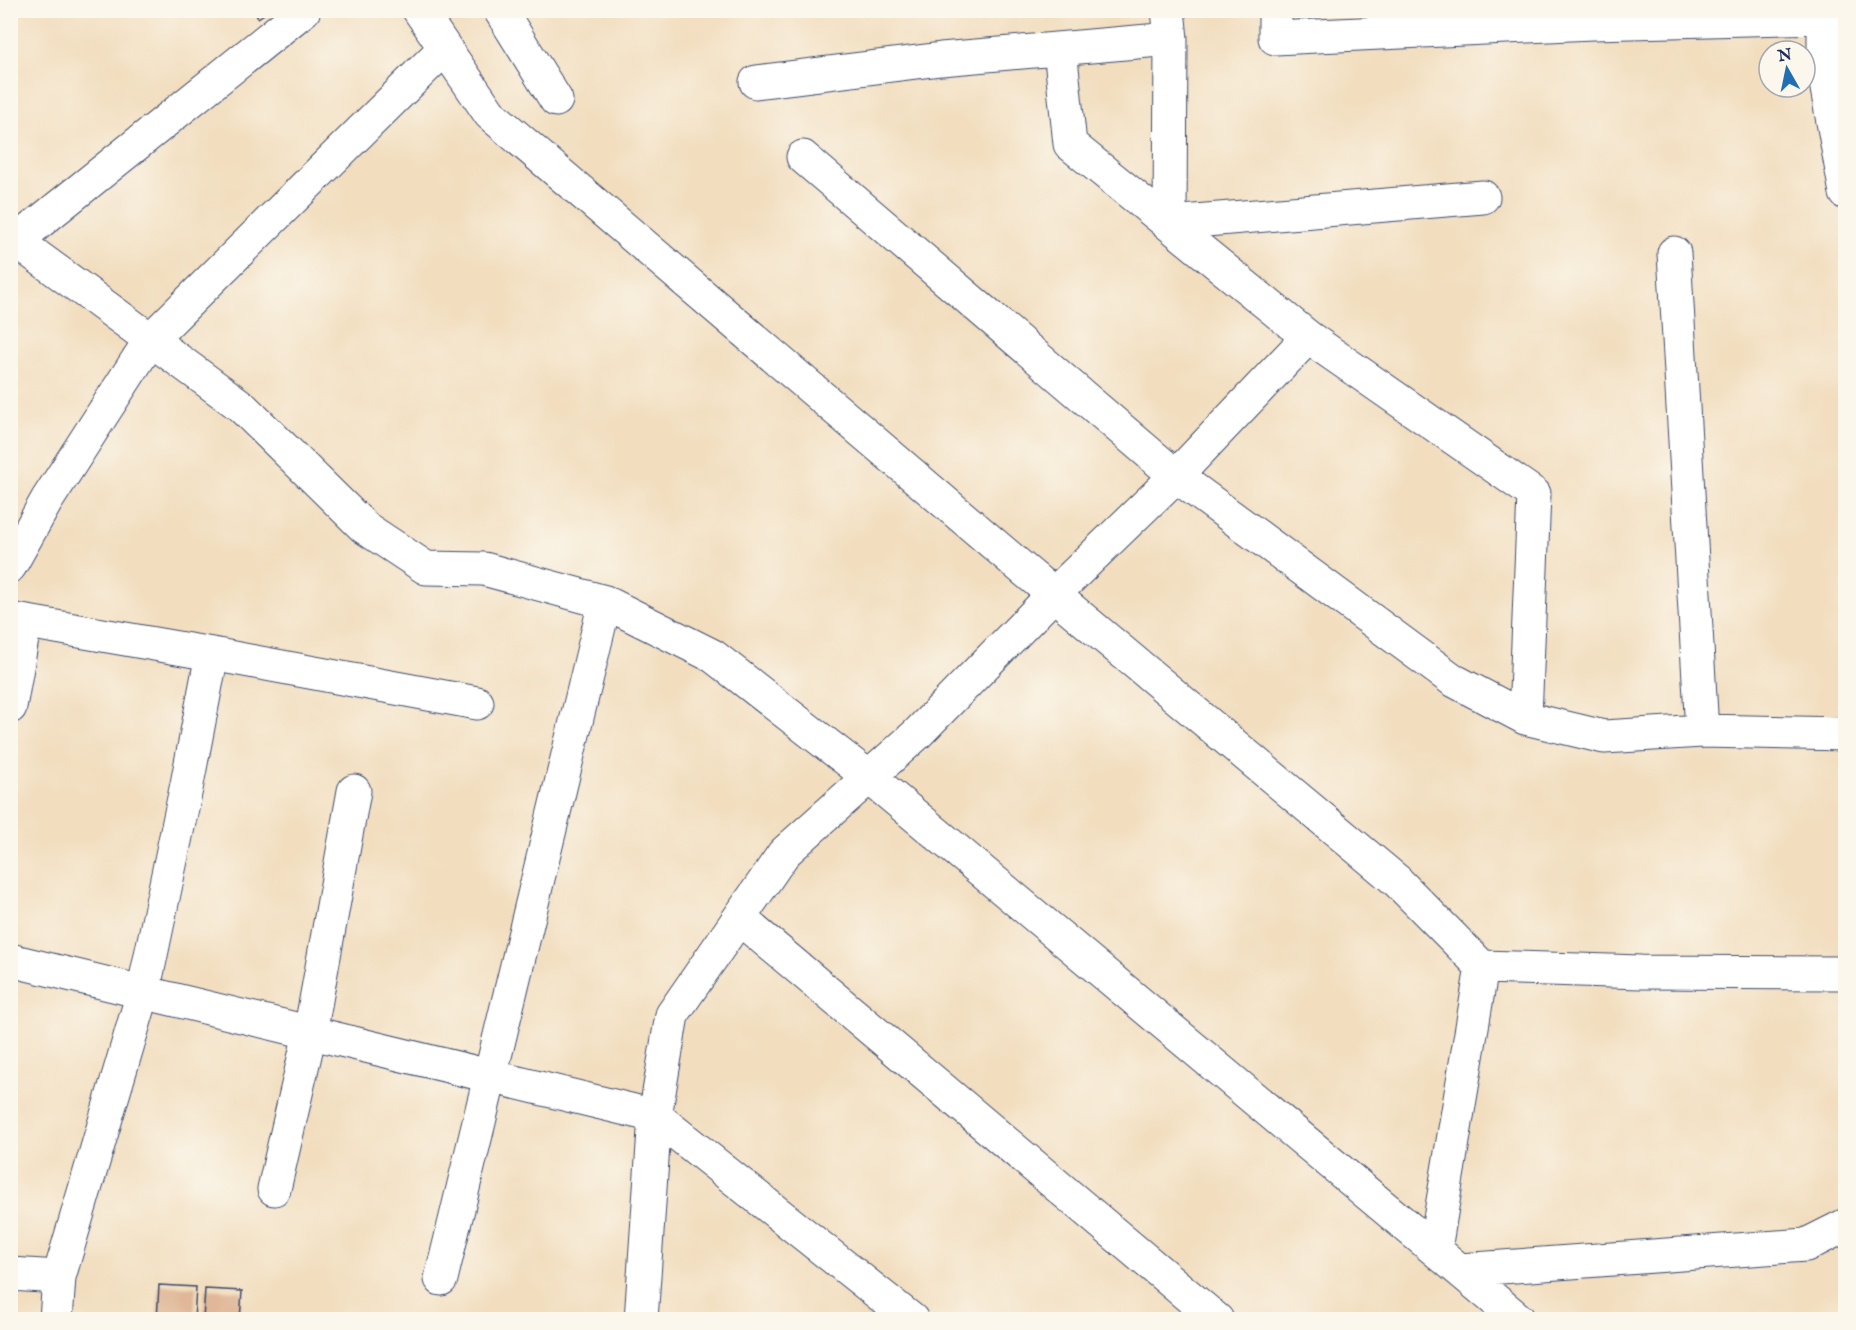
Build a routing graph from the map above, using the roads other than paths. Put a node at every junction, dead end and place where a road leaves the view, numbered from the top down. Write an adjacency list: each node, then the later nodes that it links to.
1 (304, 10): 17 (street)
2 (419, 10): 8 (street)
3 (500, 10): 12 (street)
4 (1275, 10): 6 (street)
5 (1823, 14): 6 (street); 10 (street)
6 (1592, 17)
7 (1169, 25): 9 (street); 16 (street)
8 (445, 48): 20 (street); 23 (street)
9 (1060, 49): 11 (street); 16 (street)
10 (1835, 72): 14 (street)
11 (756, 82)
12 (556, 100)
13 (803, 157): 21 (street)
14 (1845, 193)
15 (1483, 197): 16 (street)
16 (1170, 223): 19 (street)
17 (12, 242): 20 (street)
18 (1674, 253): 30 (street)
19 (1308, 337): 21 (street); 29 (street)
20 (151, 339): 22 (street); 24 (street)
21 (1176, 476): 23 (street); 29 (street)
22 (10, 566)
23 (1054, 594): 32 (street); 36 (street)
24 (605, 602): 32 (street); 40 (street)
25 (18, 620): 26 (street); 28 (street)
26 (212, 654): 27 (street); 38 (street)
27 (477, 703)
28 (10, 707)
29 (1525, 718): 30 (street)
30 (1702, 731): 31 (street)
31 (1845, 734)
32 (869, 777): 34 (street); 44 (street)
33 (354, 791): 39 (street)
34 (739, 918): 41 (street); 52 (street)
35 (10, 960): 38 (street)
36 (1482, 967): 37 (street); 44 (street)
37 (1845, 973)
38 (143, 993): 39 (street); 47 (street)
39 (310, 1033): 40 (street); 42 (street)
40 (490, 1076): 41 (street); 48 (street)
41 (655, 1116): 50 (street); 51 (street)
42 (274, 1189)
43 (1845, 1225): 45 (street)
44 (1435, 1249): 45 (street)
45 (1460, 1270): 53 (street)
46 (10, 1274): 47 (street)
47 (59, 1276): 49 (street)
48 (441, 1279)
49 (56, 1320)
50 (641, 1320)
51 (912, 1320)
52 (1217, 1320)
53 (1519, 1320)

